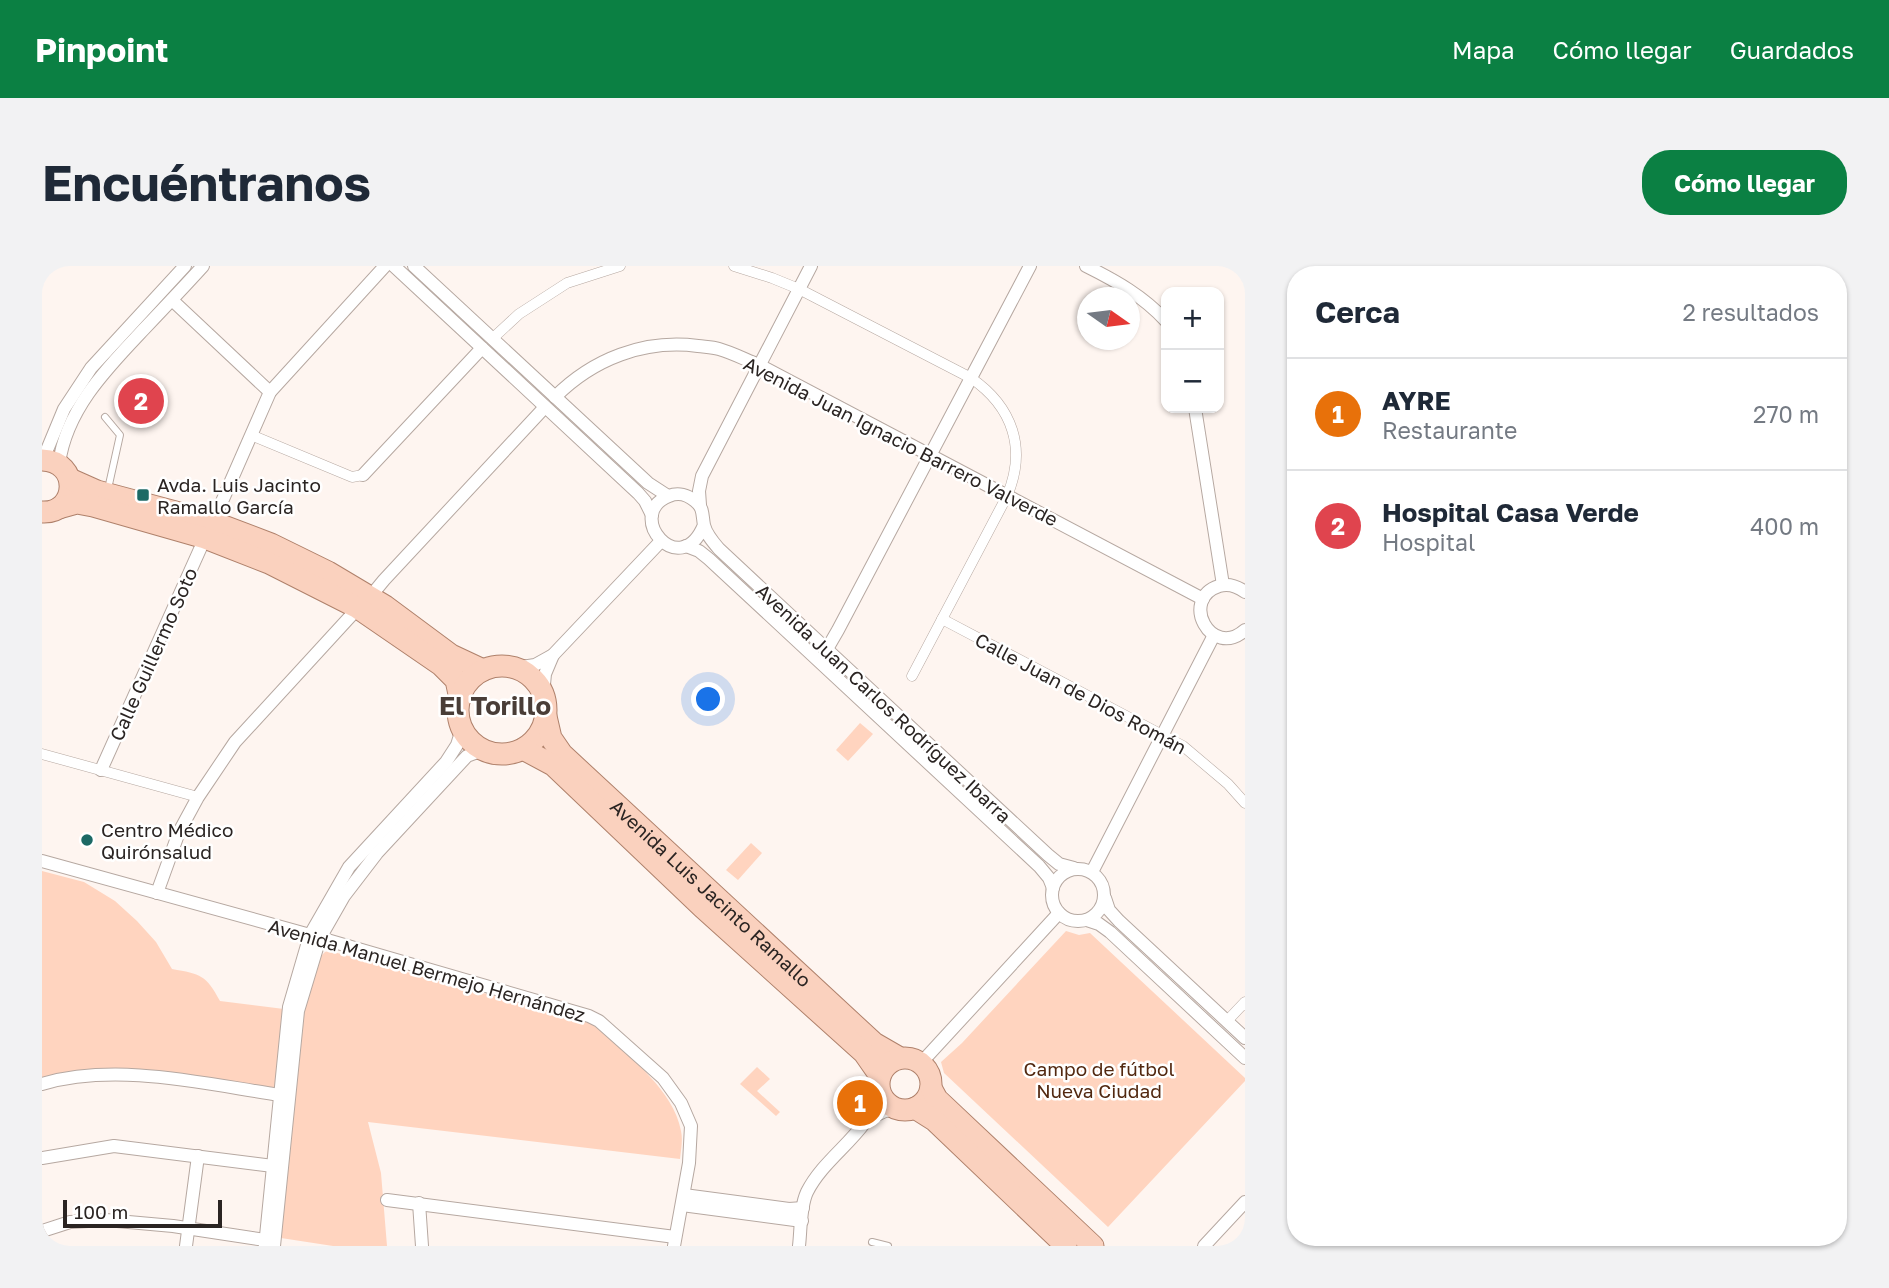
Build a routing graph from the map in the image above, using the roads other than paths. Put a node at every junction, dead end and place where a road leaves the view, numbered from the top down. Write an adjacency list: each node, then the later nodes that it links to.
1 (185, 266): 25 (street)
2 (203, 266): 12 (street)
3 (386, 266): 18 (street, Calle Guillermo Soto)
4 (394, 266): 15 (street)
5 (414, 266): 14 (street)
6 (620, 266): 14 (street)
7 (734, 266): 11 (street)
8 (811, 266): 11 (street)
9 (1030, 266): 17 (street)
10 (1086, 266): 13 (street)
11 (799, 289): 16 (street); 17 (street)
12 (172, 300): 18 (street); 25 (street)
13 (1161, 315)
14 (492, 339): 19 (street)
15 (482, 348): 20 (street); 26 (street)
16 (760, 365): 19 (street, Avenida Juan Ignacio Barrero Valverde); 24 (street, Avenida Juan Ignacio Barrero Valverde); 27 (street)
17 (971, 378): 24 (street); 30 (street)
18 (270, 392): 23 (street, Calle Guillermo Soto)
19 (555, 397): 29 (street)
20 (545, 407): 33 (street); 41 (street)
21 (1196, 413): 38 (street)
22 (105, 417): 28 (lane)
23 (251, 435): 26 (street); 35 (street, Calle Guillermo Soto)
24 (930, 455): 30 (street, Avenida Juan Ignacio Barrero Valverde); 45 (street)
25 (53, 465): 28 (main road); 32 (main road)
26 (363, 475)
27 (702, 476): 29 (street); 31 (street)
28 (107, 494): 35 (main road)
29 (672, 495): 31 (street); 33 (street)
30 (1007, 496): 40 (street, Avenida Juan Ignacio Barrero Valverde); 42 (street)
31 (700, 505): 34 (street)
32 (47, 513): 35 (main road)
33 (652, 515): 36 (street)
34 (704, 526): 37 (street); 45 (street, Avenida Juan Carlos Rodríguez Ibarra)
35 (209, 530): 41 (main road); 57 (street, Calle Guillermo Soto)
36 (661, 541): 37 (street); 46 (street)
37 (686, 546): 63 (street, Avenida Juan Carlos Rodríguez Ibarra)
38 (1223, 585): 39 (street); 40 (street)
39 (1245, 592)
40 (1203, 599): 44 (street)
41 (364, 602): 48 (main road); 50 (main road); 58 (street)
42 (942, 618): 49 (street); 53 (street, Calle Juan de Dios Román)
43 (1245, 630): 44 (street)
44 (1214, 635): 53 (street)
45 (827, 649): 61 (street, Avenida Juan Carlos Rodríguez Ibarra)
46 (553, 655): 47 (street); 51 (street)
47 (515, 668): 48 (main road); 51 (main road)
48 (483, 670): 50 (main road)
49 (912, 676)
50 (460, 699): 52 (main road)
51 (544, 703): 54 (main road); 73 (main road, Avenida Luis Jacinto Ramallo)
52 (462, 729): 55 (main road); 68 (street)
53 (1162, 735): 59 (street, Calle Juan de Dios Román); 62 (street)
54 (523, 749): 55 (main road); 74 (main road, Avenida Luis Jacinto Ramallo)
55 (483, 750): 68 (street)
56 (42, 754): 57 (street)
57 (101, 770): 58 (street)
58 (198, 797): 64 (street)
59 (1245, 803)
60 (42, 861): 64 (street, Avenida Manuel Bermejo Hernández)
61 (1074, 868): 62 (street); 63 (street)
62 (1092, 872): 65 (street)
63 (1053, 888): 66 (street)
64 (157, 893): 68 (street, Avenida Manuel Bermejo Hernández)
65 (1105, 898): 67 (street); 70 (street)
66 (1059, 913): 67 (street); 73 (street)
67 (1087, 920): 72 (street)
68 (315, 937): 77 (street); 84 (street, Avenida Manuel Bermejo Hernández); 92 (street)
69 (1245, 1002): 70 (street)
70 (1227, 1021): 71 (street)
71 (1245, 1038)
72 (1245, 1058)
73 (910, 1060): 74 (main road); 76 (main road)
74 (880, 1083): 78 (main road); 79 (street)
75 (42, 1084): 77 (street)
76 (931, 1088): 78 (main road); 98 (main road)
77 (280, 1095): 82 (street)
78 (906, 1109): 79 (street); 97 (main road)
79 (868, 1120): 87 (street)
80 (198, 1156): 81 (street); 82 (street); 88 (street)
81 (42, 1158)
82 (273, 1167): 92 (street)
83 (387, 1200): 86 (street)
84 (683, 1200): 87 (street); 90 (street, Avenida Manuel Bermejo Hernández)
85 (1245, 1202): 99 (street)
86 (419, 1203): 90 (street); 94 (street)
87 (802, 1214): 95 (street)
88 (188, 1228): 89 (street); 92 (street); 93 (street)
89 (42, 1231)
90 (675, 1242)
91 (872, 1242): 96 (lane)
92 (268, 1244)
93 (186, 1246)
94 (422, 1246)
95 (799, 1246)
96 (888, 1246)
97 (1066, 1246)
98 (1093, 1246)
99 (1204, 1246)

